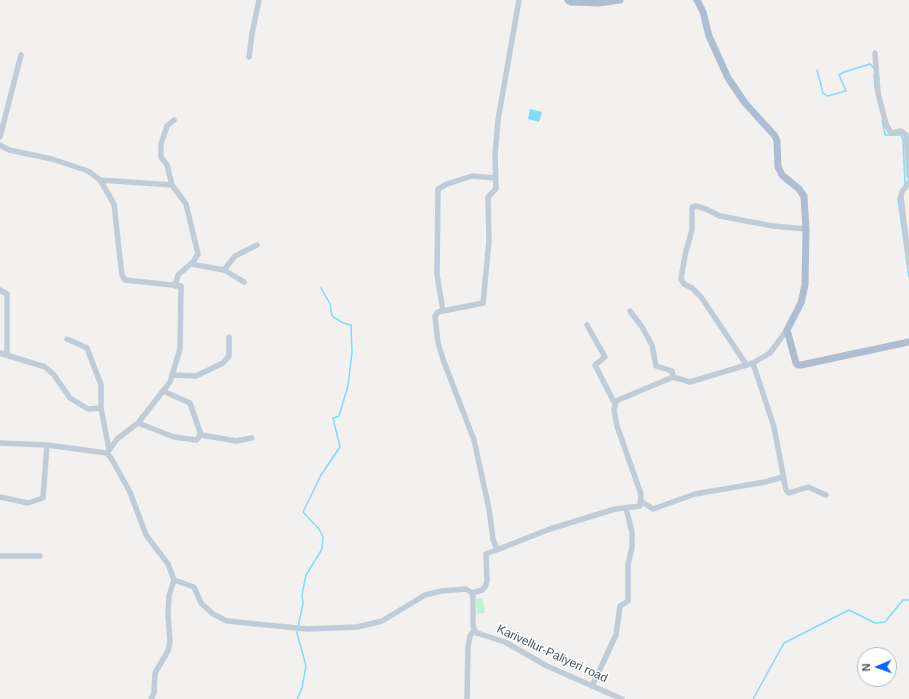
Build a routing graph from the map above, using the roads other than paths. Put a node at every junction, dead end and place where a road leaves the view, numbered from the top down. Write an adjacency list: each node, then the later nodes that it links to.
1 (259, 0): 8 (street)
2 (519, 0): 13 (street)
3 (568, 0): 4 (main road)
4 (620, 0)
5 (697, 0): 17 (main road)
6 (875, 53): 12 (street)
7 (21, 55): 10 (street)
8 (249, 57)
9 (174, 120): 16 (street)
10 (0, 136)
11 (0, 145): 14 (street)
12 (909, 176)
13 (496, 178): 25 (street); 25 (street)
14 (100, 180): 16 (street); 23 (street)
15 (909, 182): 19 (street)
16 (172, 185): 20 (street)
17 (806, 229): 28 (main road); 35 (street)
18 (257, 245): 21 (street)
19 (909, 263)
20 (191, 264): 21 (street); 23 (street)
21 (224, 270): 22 (street)
22 (244, 282)
23 (175, 286): 36 (street)
24 (0, 290): 33 (street)
25 (443, 311): 52 (street)
26 (630, 311): 37 (street)
27 (587, 325): 39 (street)
28 (787, 330): 31 (main road); 34 (street)
29 (229, 336): 36 (street)
30 (67, 339): 40 (street)
31 (909, 342)
32 (0, 353): 33 (street)
33 (7, 355): 40 (street)
34 (754, 363): 35 (street); 47 (street)
35 (746, 364): 37 (street)
36 (172, 375): 38 (street)
37 (673, 377): 39 (street)
38 (163, 391): 41 (street); 42 (street)
39 (615, 404): 50 (street)
40 (101, 408): 46 (street)
41 (138, 423): 42 (street); 46 (street)
42 (201, 435): 43 (street)
43 (252, 438)
44 (0, 443): 45 (street)
45 (47, 445): 46 (street); 49 (street)
46 (108, 451): 55 (street)
47 (783, 477): 48 (street); 50 (street)
48 (826, 495)
49 (0, 497)
50 (642, 502): 51 (street)
51 (626, 508): 52 (street); 58 (street)
52 (497, 549): 56 (street)
53 (0, 556): 54 (street)
54 (40, 556)
55 (174, 580): 56 (street); 59 (street)
56 (472, 593): 57 (street)
57 (474, 630): 58 (street, Karivellur-Paliyeri road); 60 (street)
58 (592, 686): 61 (street, Karivellur-Paliyeri road)
59 (151, 699)
60 (467, 699)
61 (622, 699)

